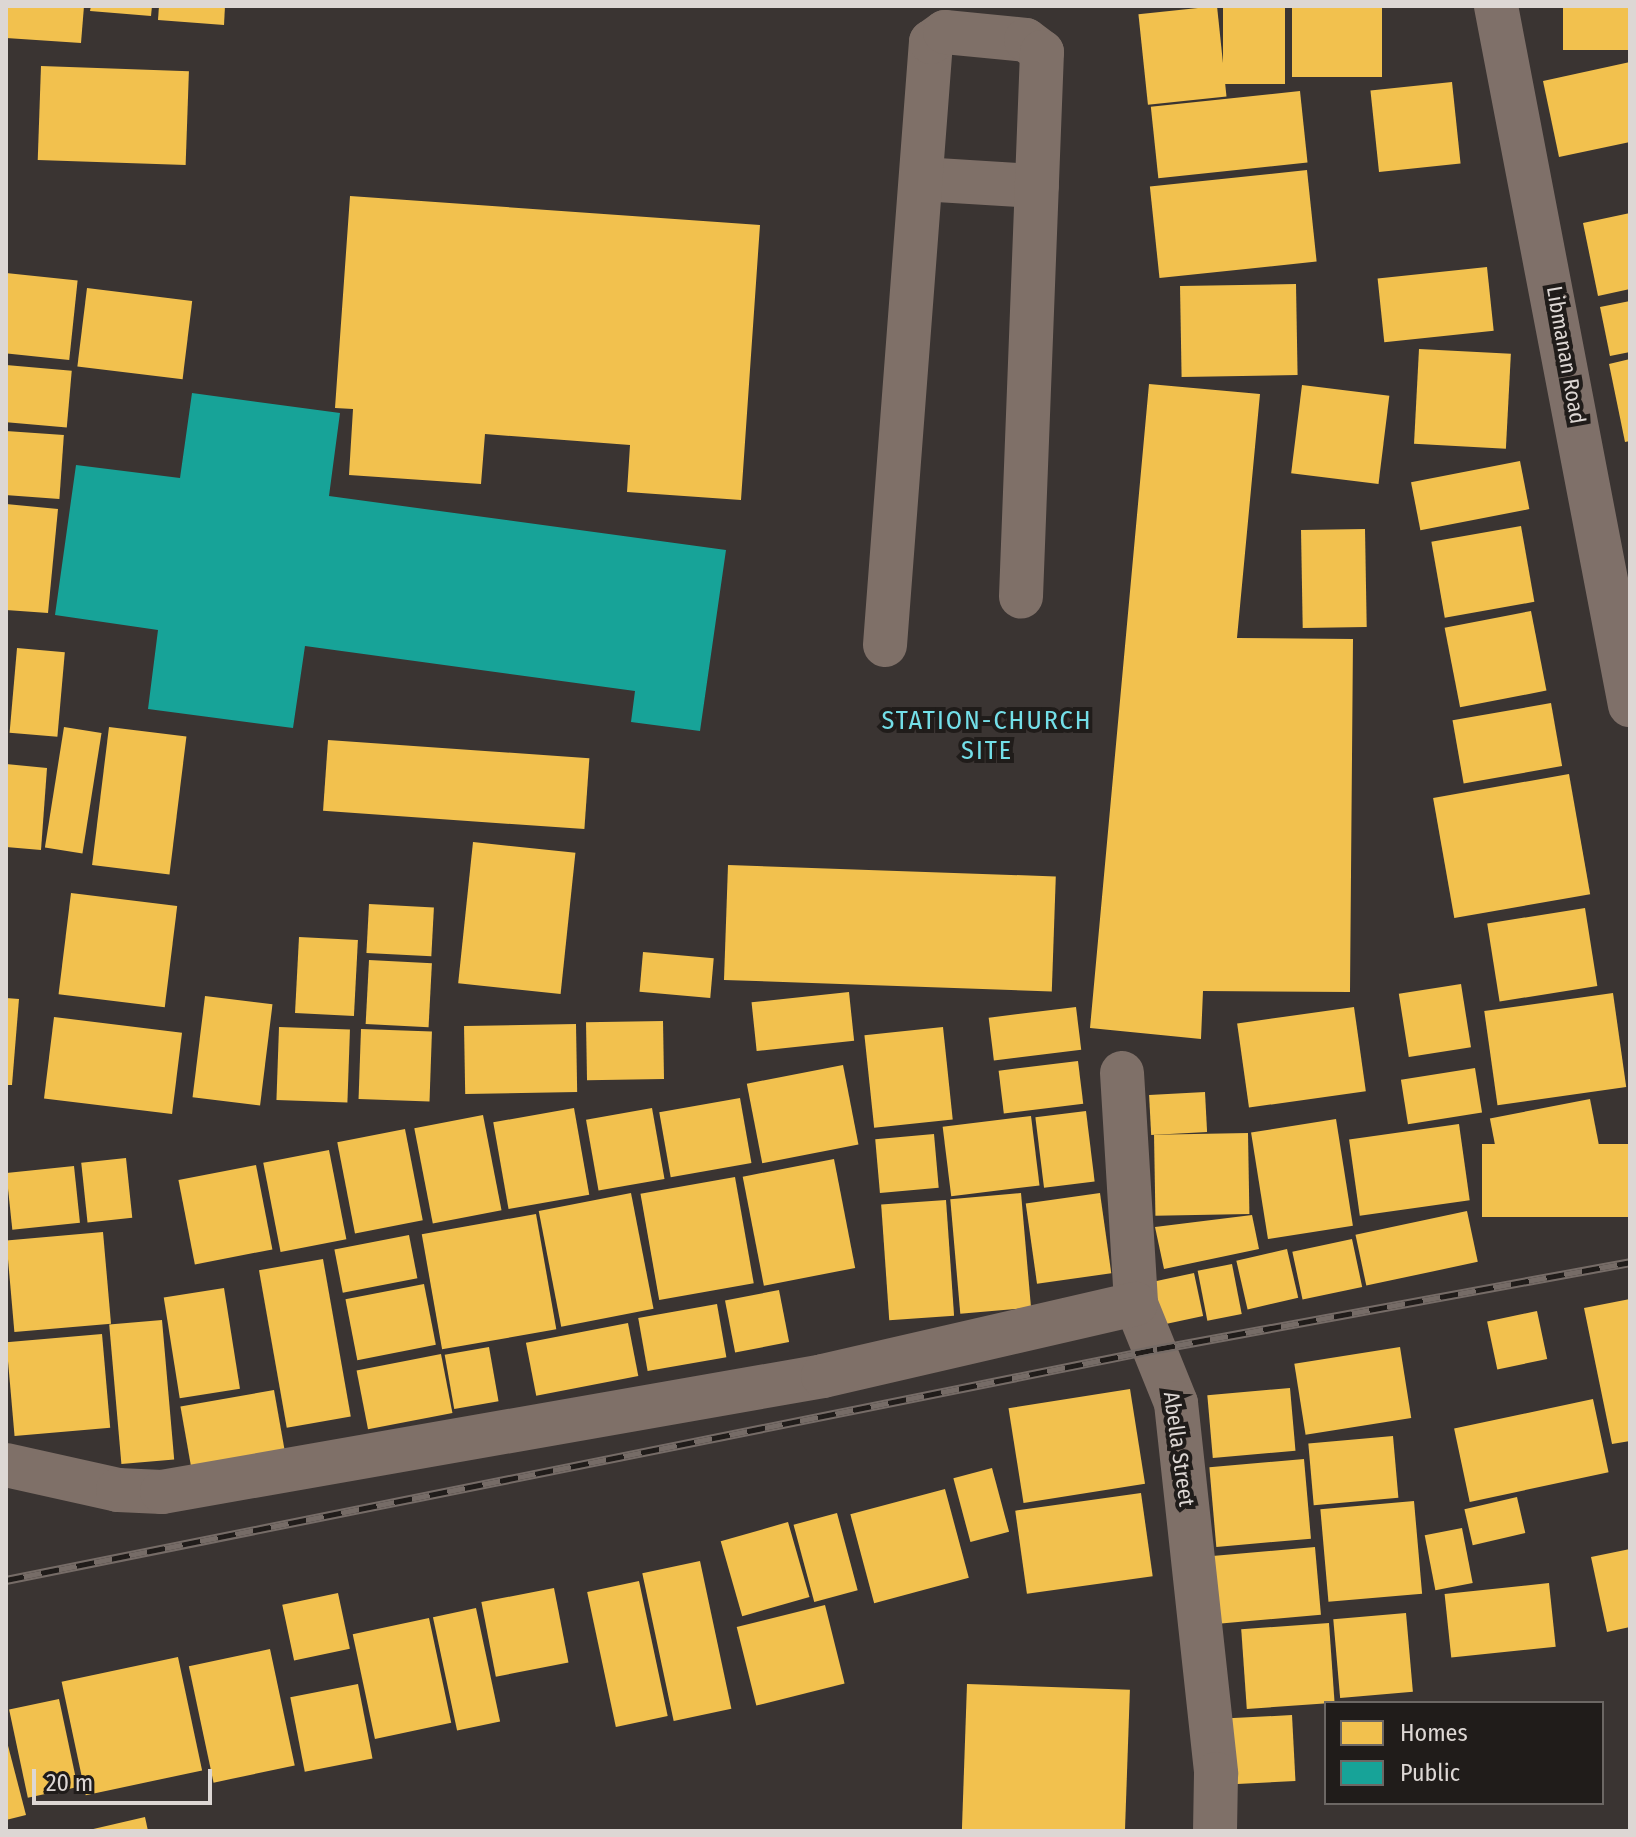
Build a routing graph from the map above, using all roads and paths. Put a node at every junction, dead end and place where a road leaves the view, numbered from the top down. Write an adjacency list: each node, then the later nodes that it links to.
1 (1496, 6): 7 (main road, Libmanan Road)
2 (975, 20): 3 (street); 4 (street)
3 (921, 179): 4 (street); 6 (street)
4 (1037, 186): 5 (street)
5 (1021, 597)
6 (885, 645)
7 (1630, 705)
8 (1122, 1073): 9 (street, Abella Street)
9 (1136, 1304): 10 (street); 11 (street, Abella Street)
10 (6, 1465)
11 (1215, 1831)

